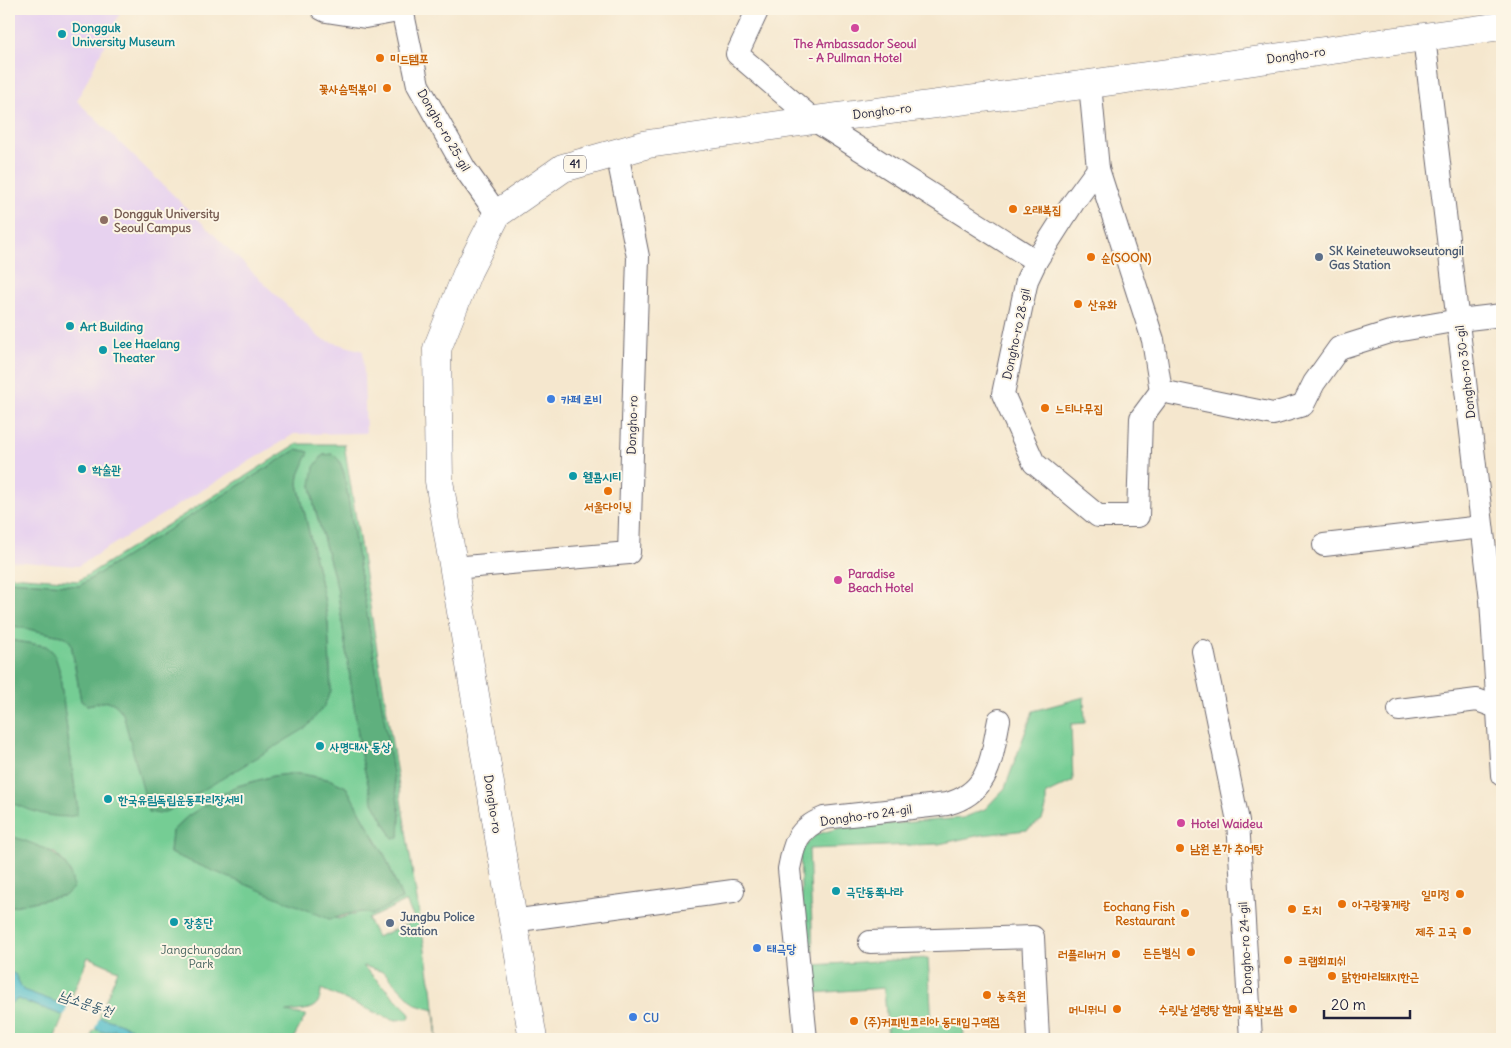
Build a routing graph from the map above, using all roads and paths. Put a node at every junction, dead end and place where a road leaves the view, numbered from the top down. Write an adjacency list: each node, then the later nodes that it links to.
1 (322, 9): 3 (street)
2 (758, 9): 7 (street)
3 (403, 10): 10 (street, Dongho-ro 25-gil)
4 (1502, 26): 5 (main road, Dongho-ro / 41)
5 (1424, 37): 6 (main road, Dongho-ro / 41); 13 (street, Dongho-ro 30-gil)
6 (1090, 84): 7 (main road, Dongho-ro / 41); 9 (street)
7 (814, 120): 8 (main road, Dongho-ro / 41); 11 (street)
8 (617, 153): 10 (main road, Dongho-ro / 41); 17 (street, Dongho-ro)
9 (1098, 169): 11 (street); 14 (street)
10 (497, 214): 17 (main road, Dongho-ro / 41)
11 (1036, 261): 14 (street, Dongho-ro 28-gil)
12 (1502, 315): 13 (street)
13 (1459, 320): 14 (street); 15 (street, Dongho-ro 30-gil)
14 (1161, 391)
15 (1482, 527): 16 (street); 18 (street, Dongho-ro 30-gil)
16 (1324, 545)
17 (453, 568): 25 (main road, Dongho-ro / 41)
18 (1496, 599): 20 (street, Dongho-ro 30-gil)
19 (1203, 651): 30 (street, Dongho-ro 24-gil)
20 (1500, 709): 21 (street); 23 (street, Dongho-ro 30-gil)
21 (1399, 710)
22 (999, 720): 28 (street, Dongho-ro 24-gil)
23 (1502, 775)
24 (733, 891): 25 (street)
25 (512, 921): 27 (main road, Dongho-ro / 41)
26 (870, 942): 29 (street)
27 (533, 1039)
28 (806, 1039)
29 (1038, 1039)
30 (1250, 1039)

